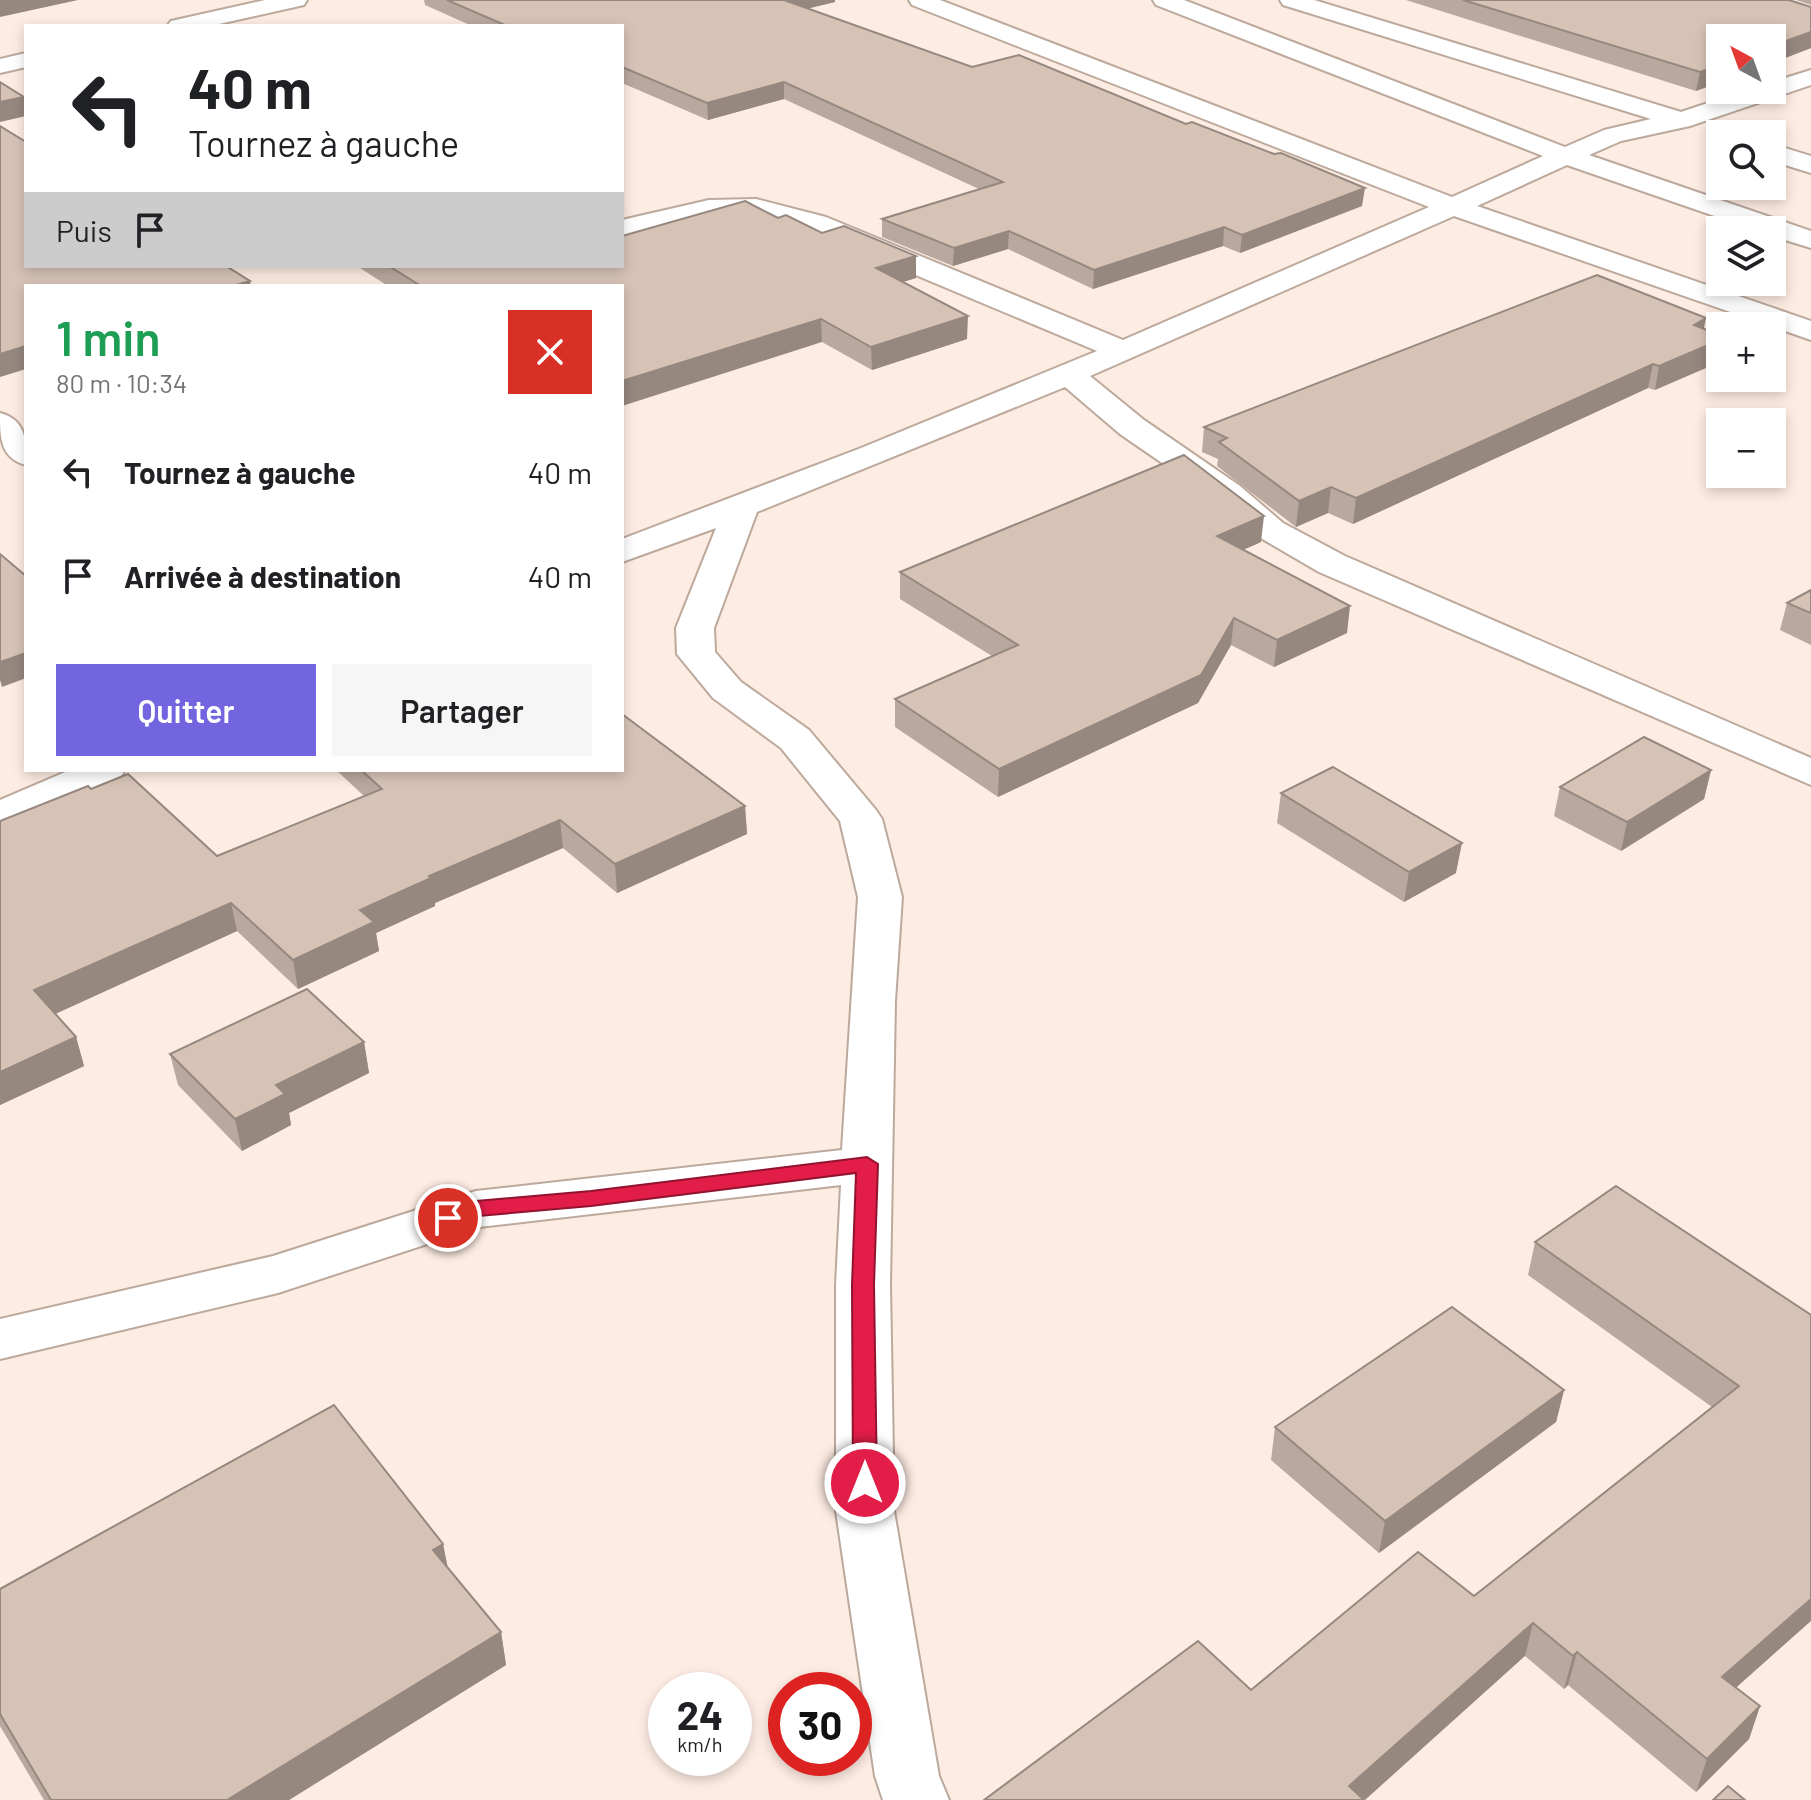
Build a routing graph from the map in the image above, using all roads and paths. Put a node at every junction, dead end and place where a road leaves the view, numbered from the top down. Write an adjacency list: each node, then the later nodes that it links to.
1 (296, 0): 5 (street)
2 (920, 0): 16 (street)
3 (1164, 0): 13 (street)
4 (1291, 0): 11 (street)
5 (188, 24)
6 (24, 60): 7 (street)
7 (0, 66)
8 (1811, 77): 9 (street)
9 (1786, 85)
10 (1731, 104): 11 (street)
11 (1681, 121): 12 (street); 13 (street)
12 (1706, 129)
13 (1566, 156): 16 (street); 18 (street)
14 (1786, 157): 15 (street)
15 (1811, 165)
16 (1452, 206): 19 (street); 20 (street)
17 (624, 228): 20 (street)
18 (1811, 240)
19 (1811, 331)
20 (1124, 351): 21 (street)
21 (1069, 374): 26 (street); 29 (street)
22 (24, 403): 23 (street)
23 (0, 410)
24 (0, 423): 25 (street)
25 (24, 453)
26 (741, 508): 27 (street); 31 (street)
27 (624, 550)
28 (100, 772): 30 (street)
29 (1811, 773)
30 (0, 815)
31 (867, 1164): 32 (street); 33 (street)
32 (0, 1339)
33 (916, 1800)

